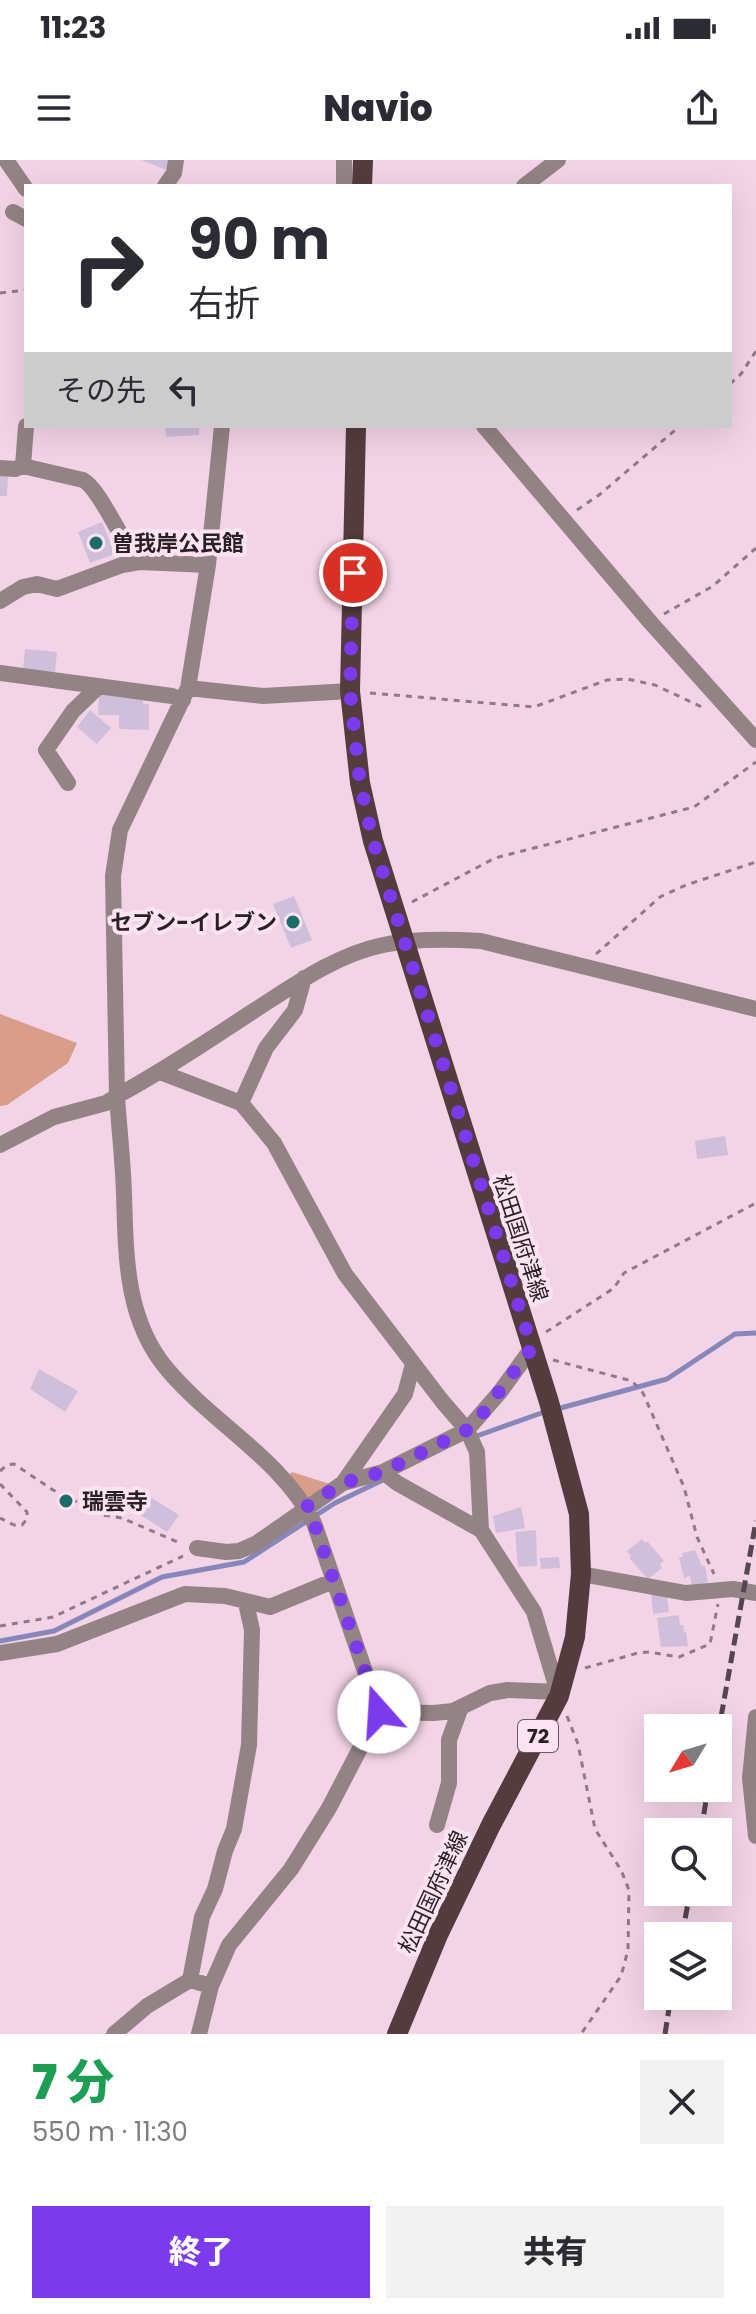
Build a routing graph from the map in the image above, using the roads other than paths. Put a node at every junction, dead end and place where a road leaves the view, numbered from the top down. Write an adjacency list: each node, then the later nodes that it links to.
1 (6, 160): 10 (street)
2 (176, 160): 6 (street)
3 (344, 160): 7 (street)
4 (363, 160): 8 (main road)
5 (558, 160): 9 (street)
6 (166, 184)
7 (344, 184)
8 (362, 184)
9 (527, 184)
10 (24, 186)
11 (26, 428): 15 (street)
12 (222, 428): 18 (street)
13 (356, 428): 22 (main road, 松田国府津線 / 72)
14 (492, 428): 24 (street)
15 (23, 466): 16 (street); 17 (street)
16 (0, 468)
17 (139, 562): 18 (street); 19 (street)
18 (208, 565): 23 (street)
19 (0, 601)
20 (0, 673): 21 (street)
21 (97, 688): 23 (street); 25 (street)
22 (350, 691): 23 (street); 26 (main road, 松田国府津線 / 72)
23 (186, 694): 30 (street)
24 (756, 740)
25 (68, 783)
26 (404, 943): 27 (street); 28 (street); 33 (main road, 松田国府津線 / 72)
27 (304, 978): 29 (street); 31 (street)
28 (756, 1009)
29 (160, 1072): 30 (street); 31 (street)
30 (117, 1096): 32 (street); 38 (street)
31 (241, 1103): 34 (street)
32 (0, 1145)
33 (532, 1348): 35 (street); 41 (main road, 松田国府津線 / 72)
34 (413, 1364): 35 (street); 37 (street)
35 (470, 1435): 36 (street); 39 (street)
36 (390, 1478): 37 (street); 39 (street)
37 (343, 1483): 38 (street)
38 (306, 1507): 40 (street); 42 (street)
39 (481, 1530): 46 (street)
40 (197, 1548)
41 (581, 1574): 43 (street); 46 (main road, 松田国府津線 / 72)
42 (333, 1581): 44 (street); 48 (street)
43 (756, 1593)
44 (246, 1603): 45 (street); 52 (street)
45 (0, 1653)
46 (561, 1687): 47 (street); 56 (main road, 松田国府津線 / 72)
47 (461, 1707): 48 (street); 50 (street)
48 (379, 1712): 53 (street)
49 (756, 1717): 51 (street)
50 (437, 1825)
51 (756, 1836)
52 (190, 1980): 53 (street); 54 (street)
53 (211, 1986): 55 (street)
54 (114, 2034)
55 (199, 2034)
56 (397, 2034)

